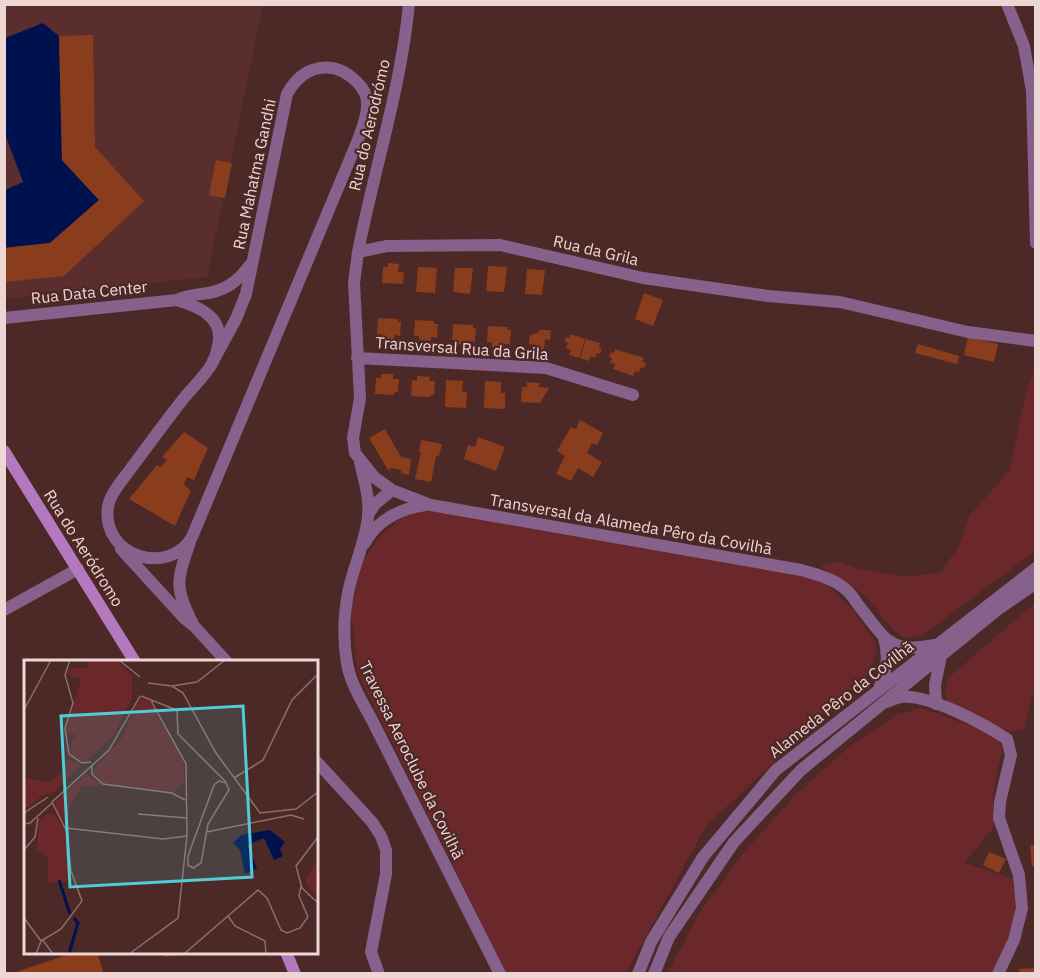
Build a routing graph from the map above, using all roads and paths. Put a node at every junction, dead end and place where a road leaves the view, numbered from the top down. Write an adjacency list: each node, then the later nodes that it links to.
1 (409, 4): 4 (street, Rua do Aerodrómo)
2 (1007, 4): 3 (street)
3 (1035, 243)
4 (358, 252): 8 (street, Rua da Grila); 9 (street)
5 (253, 261): 6 (street, Rua Data Center); 10 (street, Rua Mahatma Gandhi); 18 (street, Rua Mahatma Gandhi)
6 (177, 300): 7 (street, Rua Data Center); 10 (street, Rua Data Center)
7 (4, 318)
8 (1035, 341)
9 (357, 358): 11 (street, Transversal Rua da Grila); 13 (street)
10 (213, 361): 19 (street, Rua Mahatma Gandhi)
11 (633, 395)
12 (4, 451): 22 (main road, Rua do Aeródromo)
13 (360, 461): 14 (street, Transversal da Alameda Pêro da Covilhã); 16 (street, Travessa Aeroclube da Covilhã)
14 (392, 490): 15 (street, Transversal da Alameda Pêro da Covilhã); 16 (street); 17 (street, Travessa Aeroclube da Covilhã)
15 (430, 505): 17 (street, Travessa Aeroclube da Covilhã); 26 (street, Transversal da Alameda Pêro da Covilhã)
16 (368, 516): 20 (street, Travessa Aeroclube da Covilhã)
17 (382, 523): 20 (street, Travessa Aeroclube da Covilhã)
18 (190, 541): 19 (street); 25 (street, Rua Mahatma Gandhi)
19 (120, 546): 25 (street, Rua Mahatma Gandhi)
20 (362, 550): 37 (street, Travessa Aeroclube da Covilhã)
21 (1035, 568): 27 (street, Alameda Pêro da Covilhã)
22 (78, 569): 24 (street); 28 (main road, Rua do Aeródromo)
23 (1035, 583): 27 (street, Alameda Pêro da Covilhã)
24 (4, 610)
25 (194, 626): 29 (street, Rua Mahatma Gandhi)
26 (884, 638): 27 (street); 30 (street)
27 (938, 650): 30 (street, Alameda Pêro da Covilhã); 31 (street, Alameda Pêro da Covilhã); 32 (street)
28 (134, 660)
29 (224, 660)
30 (879, 688): 38 (street, Alameda Pêro da Covilhã)
31 (884, 703): 32 (street); 39 (street, Alameda Pêro da Covilhã)
32 (936, 704): 40 (street)
33 (318, 763): 36 (street)
34 (287, 954): 35 (main road)
35 (295, 974)
36 (379, 974)
37 (500, 974)
38 (638, 974)
39 (654, 974)
40 (998, 974)

